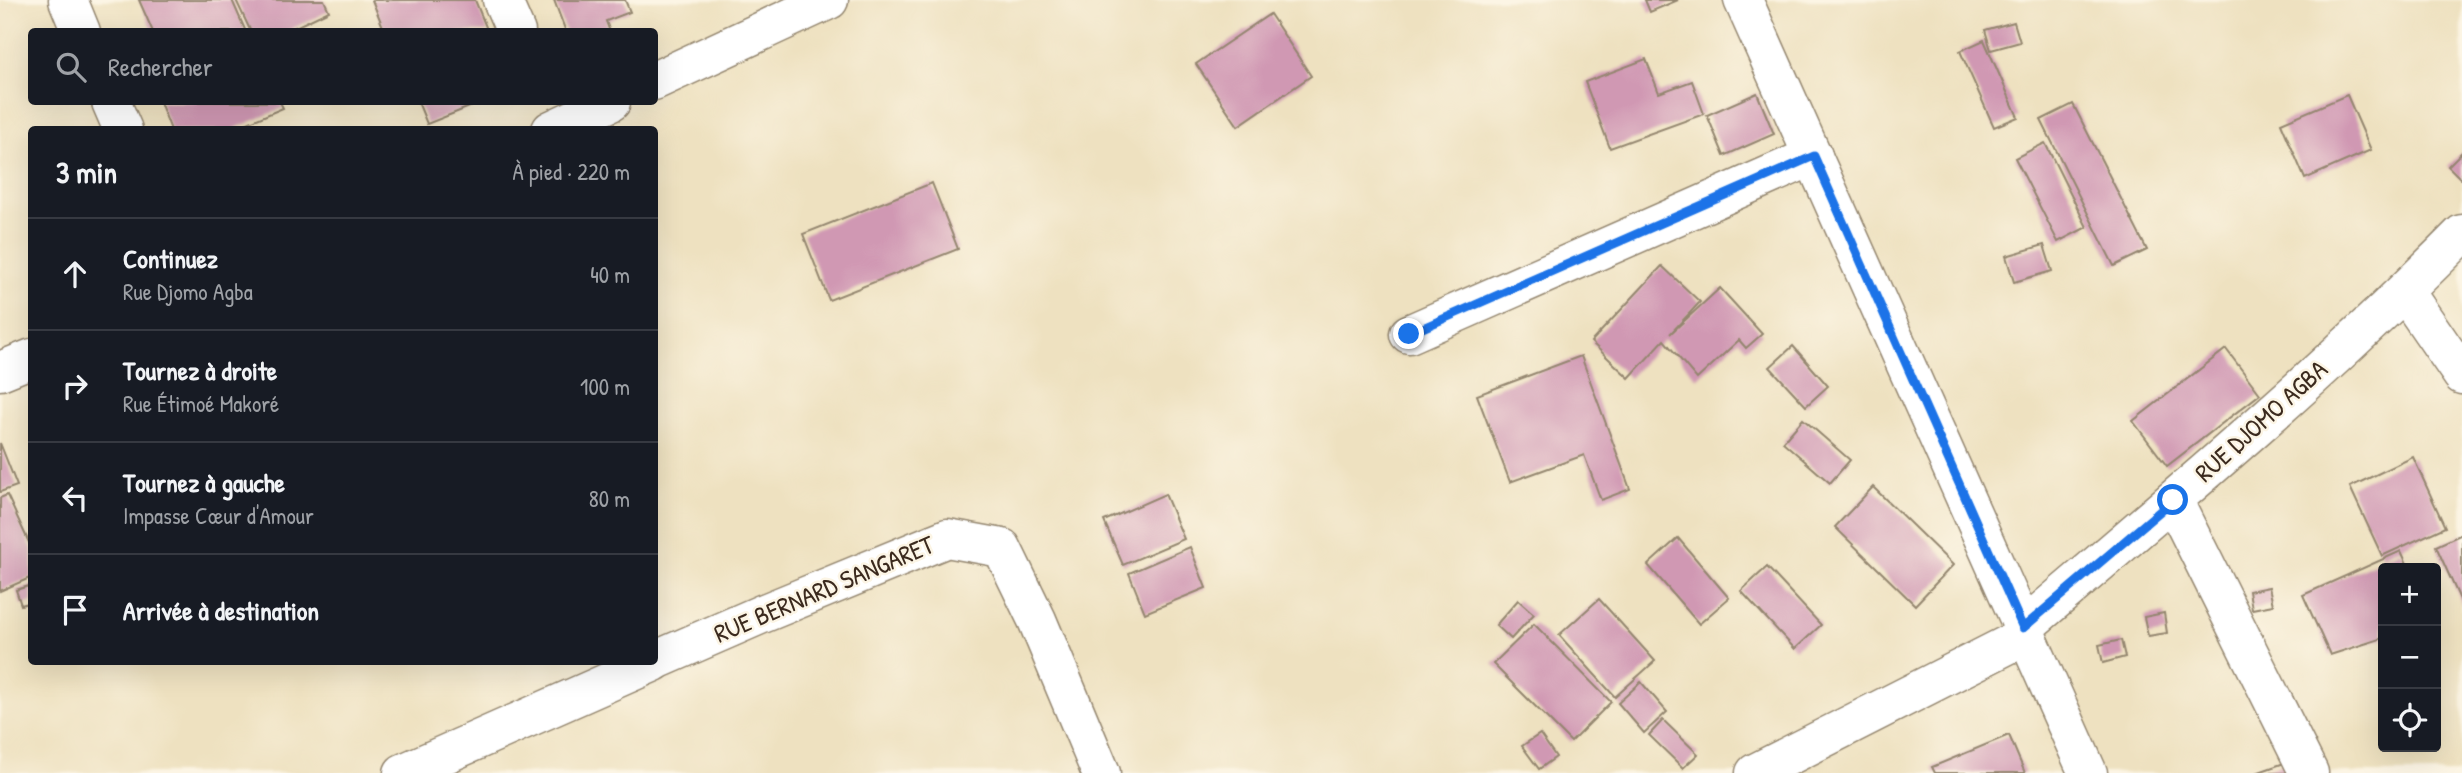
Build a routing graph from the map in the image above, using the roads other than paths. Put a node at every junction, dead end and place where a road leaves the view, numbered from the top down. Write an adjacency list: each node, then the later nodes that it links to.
1 (68, 0): 5 (street)
2 (502, 0): 6 (street)
3 (829, 0): 7 (street)
4 (1743, 0): 12 (street)
5 (80, 28)
6 (514, 28)
7 (658, 79)
8 (112, 105): 11 (street)
9 (601, 105): 10 (street)
10 (553, 119)
11 (120, 126)
12 (1814, 156): 15 (street); 20 (street)
13 (2462, 234): 14 (street, RUE DJOMO AGBA)
14 (2405, 292): 18 (street); 19 (street, RUE DJOMO AGBA)
15 (1409, 334)
16 (28, 360): 17 (street)
17 (0, 371)
18 (2462, 375)
19 (2173, 500): 20 (street, RUE DJOMO AGBA); 27 (street)
20 (2025, 632): 25 (street, RUE DJOMO AGBA); 26 (street)
21 (658, 660): 24 (street, RUE BERNARD SANGARET)
22 (647, 665): 23 (street, RUE BERNARD SANGARET)
23 (403, 773)
24 (1101, 773)
25 (1755, 773)
26 (2088, 773)
27 (2309, 773)

